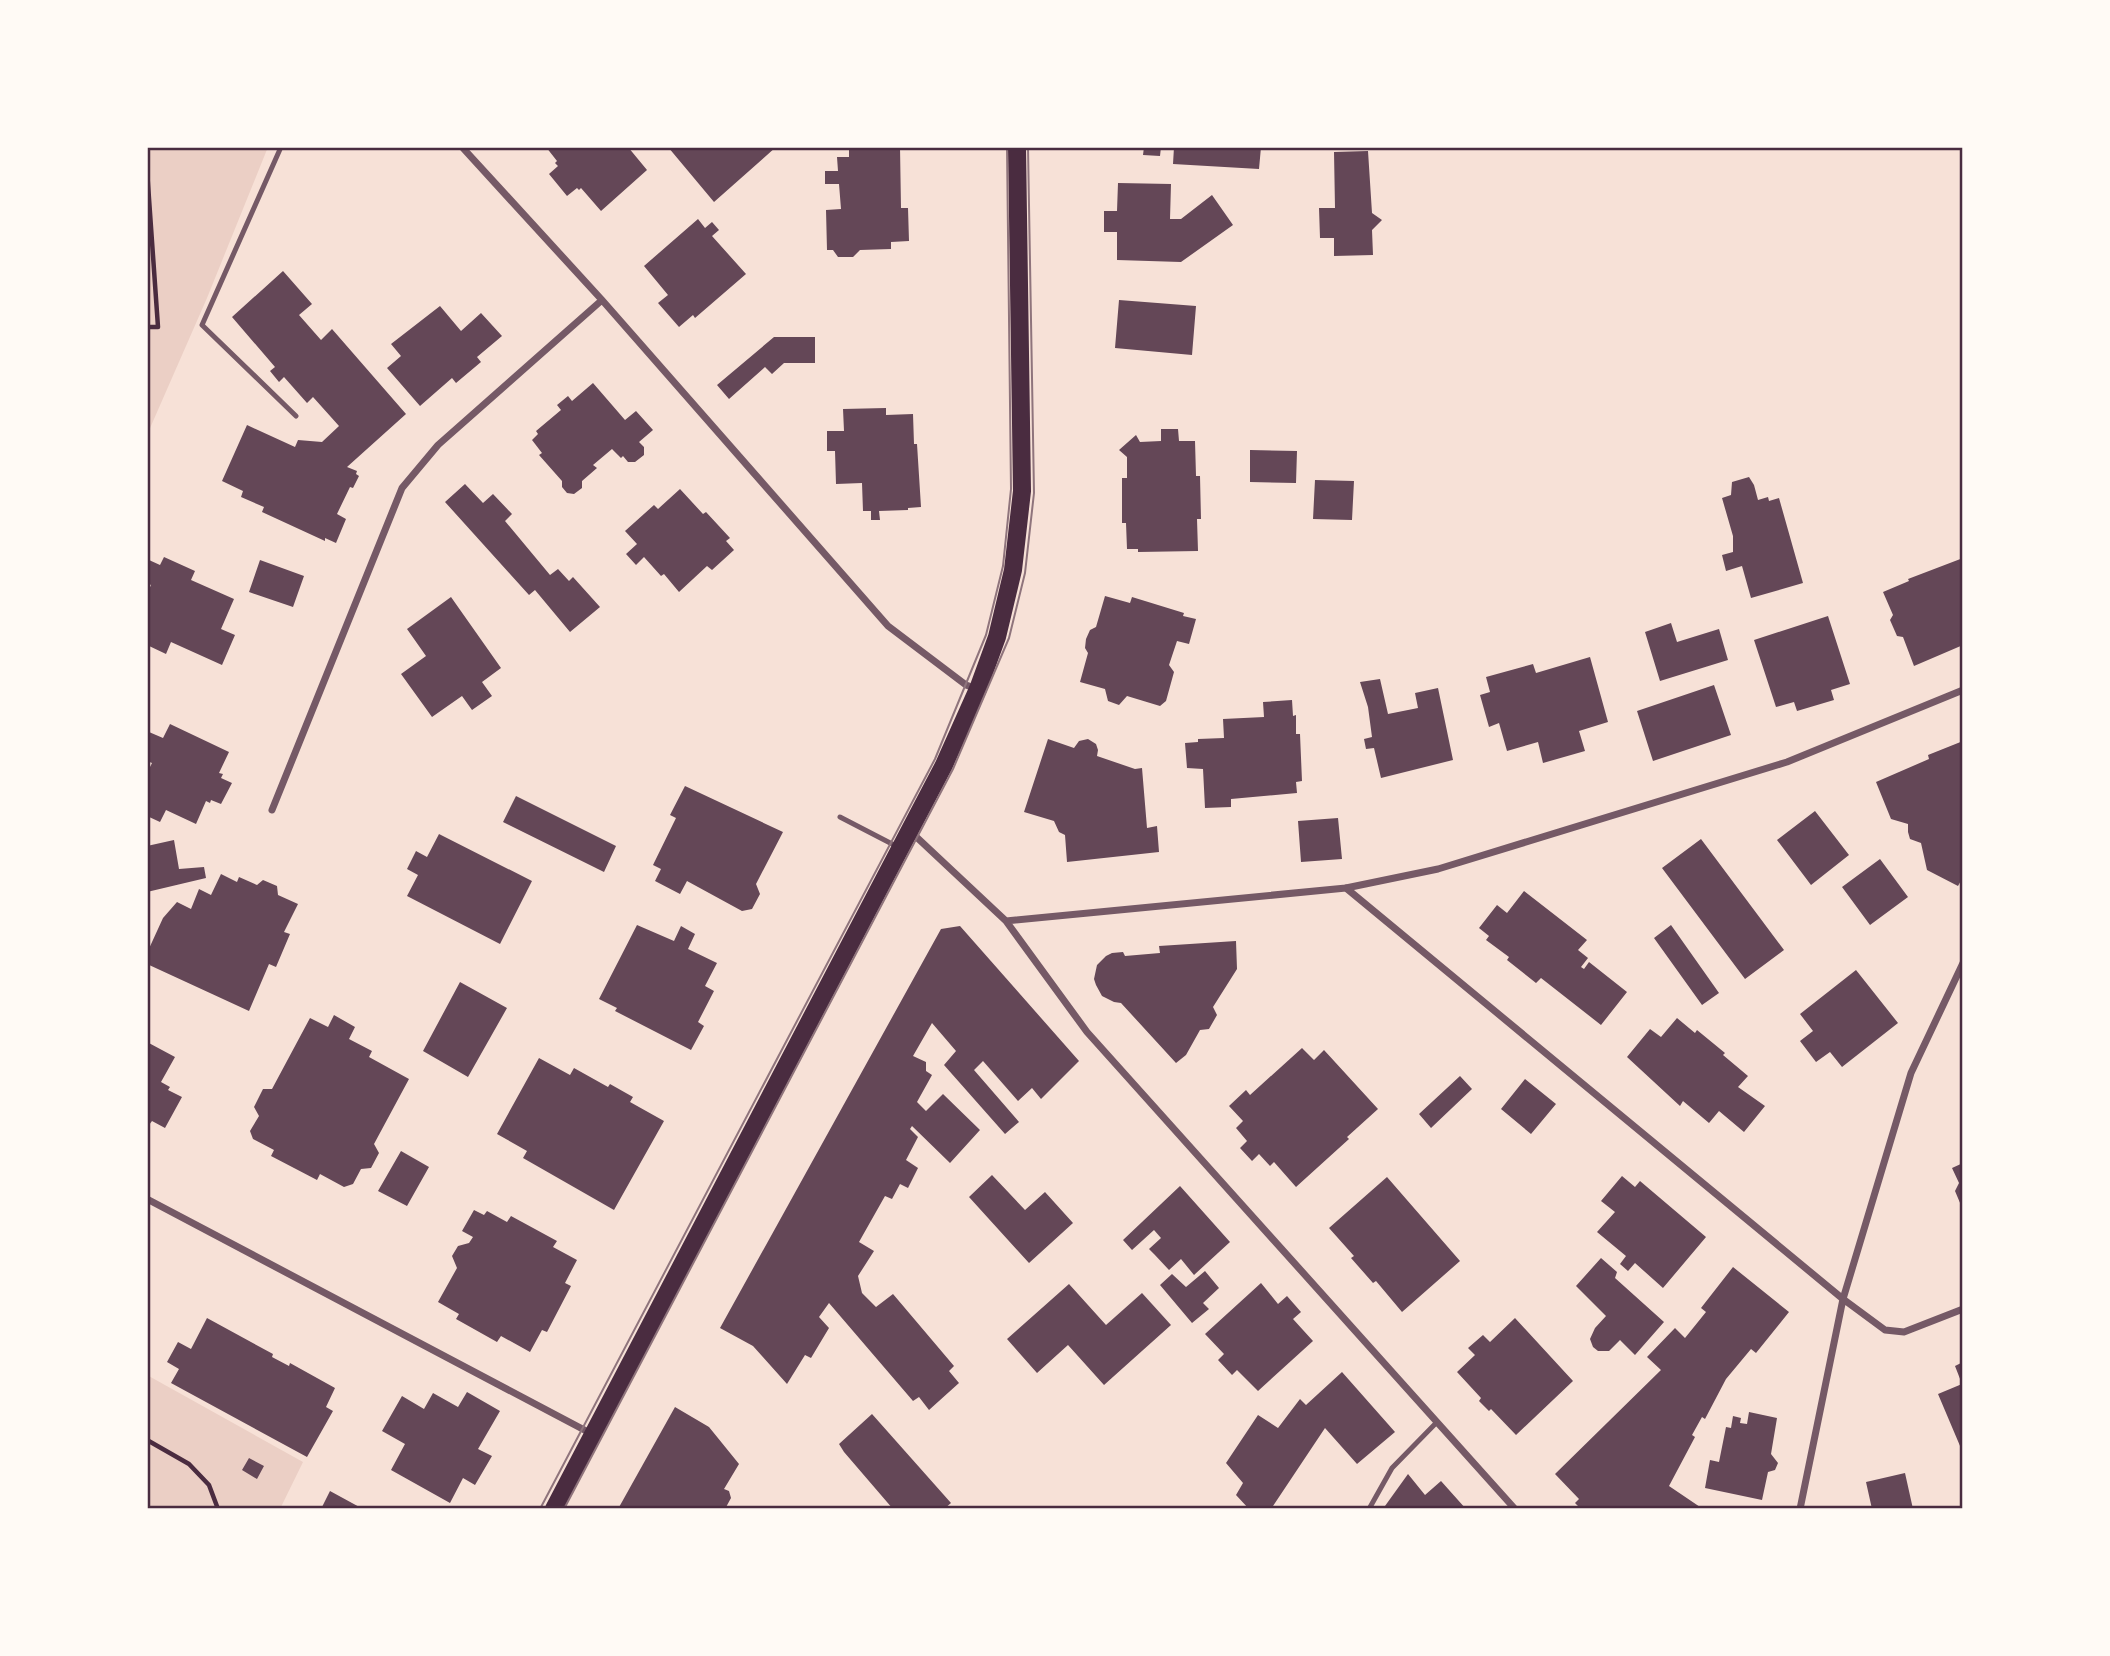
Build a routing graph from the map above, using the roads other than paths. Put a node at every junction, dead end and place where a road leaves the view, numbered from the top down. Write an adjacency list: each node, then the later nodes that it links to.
1 (281, 147): 5 (lane)
2 (461, 147): 4 (street)
3 (1017, 147): 6 (main road)
4 (601, 300): 6 (street); 8 (street)
5 (296, 416)
6 (978, 689): 10 (main road)
7 (1963, 690): 12 (street)
8 (272, 810)
9 (840, 817): 11 (lane)
10 (909, 830): 11 (main road); 13 (street)
11 (900, 847): 19 (main road)
12 (1346, 888): 13 (street); 16 (street)
13 (1006, 921): 18 (street)
14 (1963, 963): 16 (street)
15 (147, 1199): 19 (street)
16 (1843, 1299): 17 (street); 23 (street)
17 (1963, 1309)
18 (1437, 1422): 21 (lane); 22 (street)
19 (593, 1434): 20 (main road)
20 (554, 1509)
21 (1368, 1509)
22 (1516, 1509)
23 (1800, 1509)

